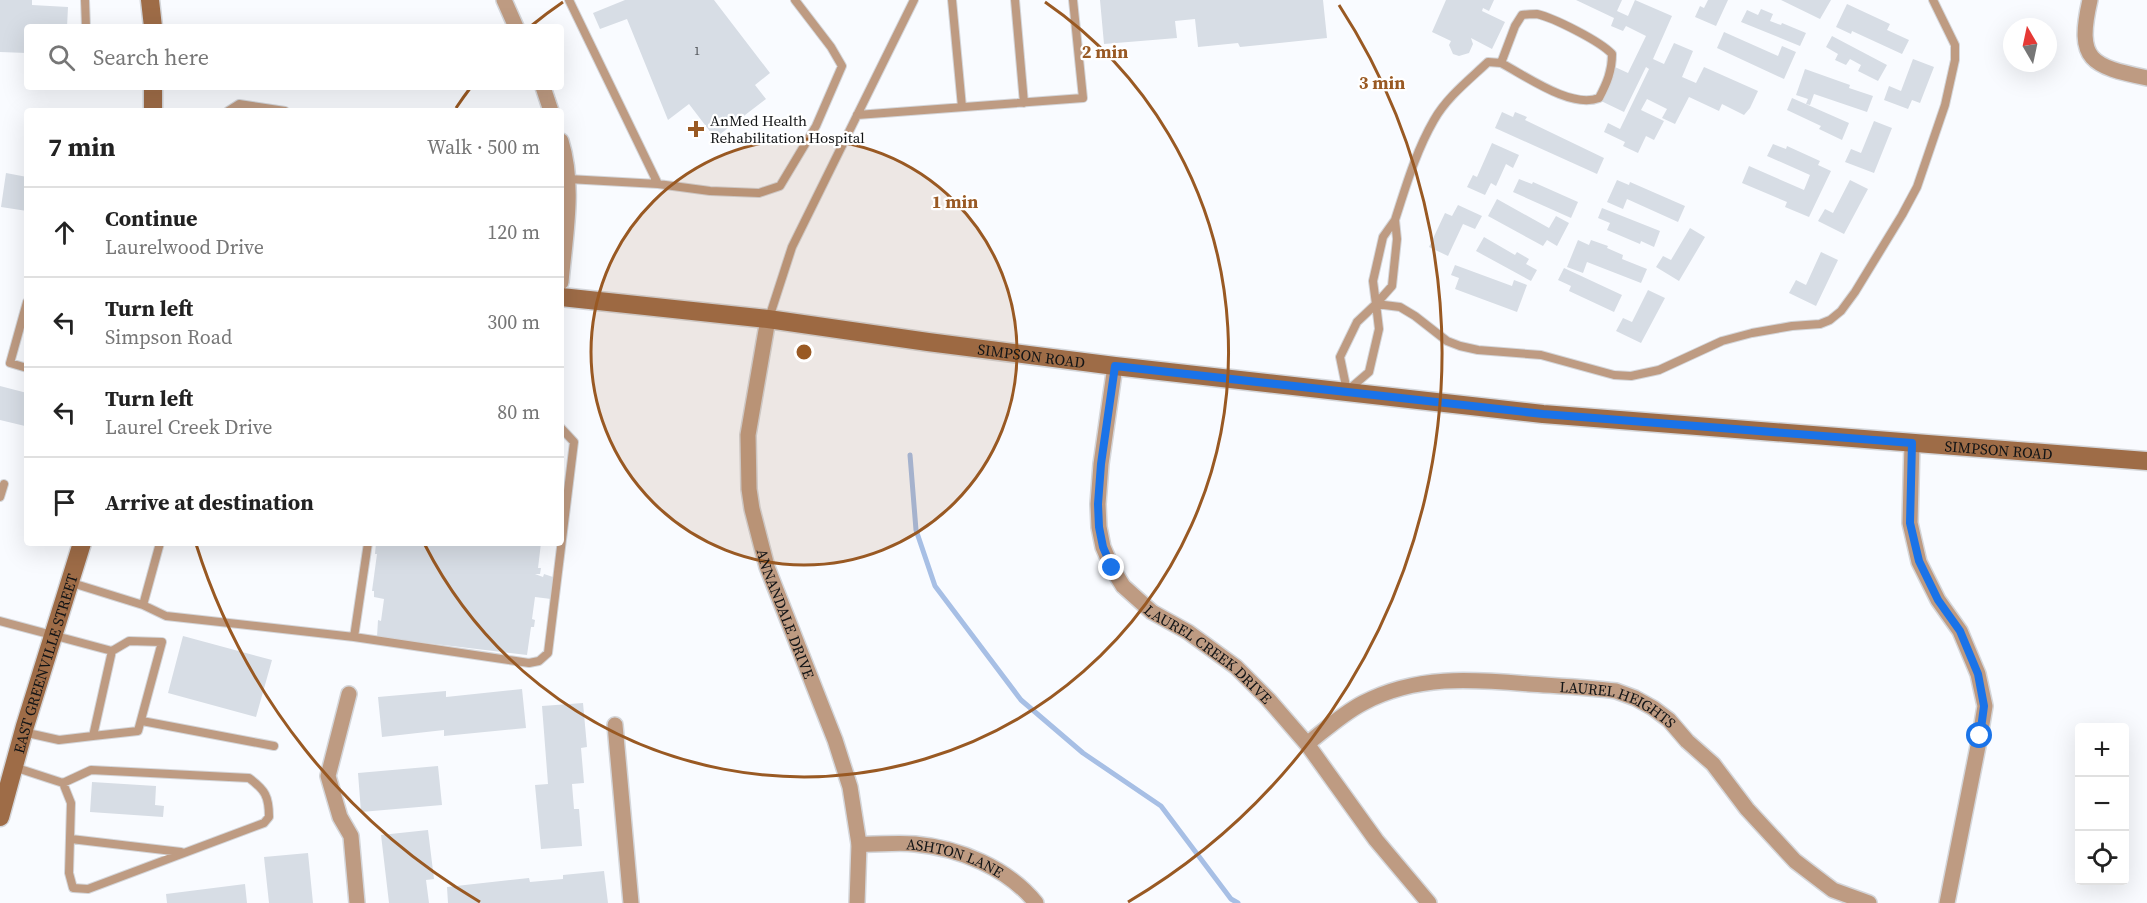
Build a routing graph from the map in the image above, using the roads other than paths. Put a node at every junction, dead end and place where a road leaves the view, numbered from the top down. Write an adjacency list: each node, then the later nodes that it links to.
1 (84, 0): 12 (lane)
2 (150, 0): 13 (street)
3 (504, 0): 14 (street)
4 (569, 0): 28 (lane)
5 (795, 0): 28 (lane)
6 (914, 0): 25 (lane)
7 (952, 0): 20 (lane)
8 (1015, 0): 19 (lane)
9 (1073, 0): 19 (lane)
10 (1933, 0): 32 (lane)
11 (2090, 0): 16 (street)
12 (86, 24)
13 (153, 24)
14 (515, 24)
15 (1501, 63): 15 (lane); 29 (lane)
16 (2147, 78)
17 (153, 90): 21 (street)
18 (544, 90): 24 (street)
19 (1024, 103): 20 (lane)
20 (962, 107): 25 (lane)
21 (153, 108)
22 (233, 108): 23 (lane)
23 (265, 108)
24 (550, 108)
25 (857, 116): 33 (lane)
26 (564, 151): 27 (street)
27 (568, 179): 28 (lane); 30 (street)
28 (658, 184)
29 (1395, 220): 32 (lane); 32 (lane)
30 (564, 238)
31 (564, 297): 33 (street, SIMPSON ROAD)
32 (1376, 304): 37 (lane); 37 (lane)
33 (768, 319): 35 (street, SIMPSON ROAD); 65 (street, ANNANDALE DRIVE)
34 (24, 327): 36 (lane)
35 (1115, 366): 37 (street, SIMPSON ROAD); 59 (street, LAUREL CREEK DRIVE)
36 (24, 367)
37 (1347, 391): 39 (street, SIMPSON ROAD)
38 (564, 431): 43 (lane)
39 (1912, 443): 40 (street, SIMPSON ROAD); 73 (street)
40 (2147, 461)
41 (4, 484): 42 (lane)
42 (0, 497)
43 (564, 523)
44 (81, 546): 48 (street, EAST GREENVILLE STREET)
45 (159, 546): 49 (lane)
46 (368, 546): 52 (lane)
47 (561, 546): 52 (lane)
48 (69, 582): 49 (lane); 51 (street, EAST GREENVILLE STREET)
49 (143, 605): 52 (lane)
50 (0, 621): 51 (lane)
51 (53, 637): 53 (lane); 57 (street, EAST GREENVILLE STREET)
52 (354, 637)
53 (112, 651): 55 (lane); 58 (lane)
54 (349, 694): 67 (street)
55 (142, 721): 58 (lane); 60 (lane)
56 (615, 725): 68 (street)
57 (23, 732): 58 (lane); 61 (street, EAST GREENVILLE STREET)
58 (93, 736)
59 (1308, 744): 71 (street, LAUREL CREEK DRIVE); 72 (street, LAUREL HEIGHTS)
60 (274, 746)
61 (14, 767): 62 (lane); 63 (street, EAST GREENVILLE STREET)
62 (63, 783): 64 (lane); 66 (lane)
63 (0, 817)
64 (71, 839): 66 (lane); 66 (lane)
65 (859, 844): 69 (street, ANNANDALE DRIVE); 70 (street, ASHTON LANE)
66 (183, 852)
67 (357, 903)
68 (631, 903)
69 (857, 903)
70 (1036, 903)
71 (1429, 903)
72 (1869, 903)
73 (1947, 903)

